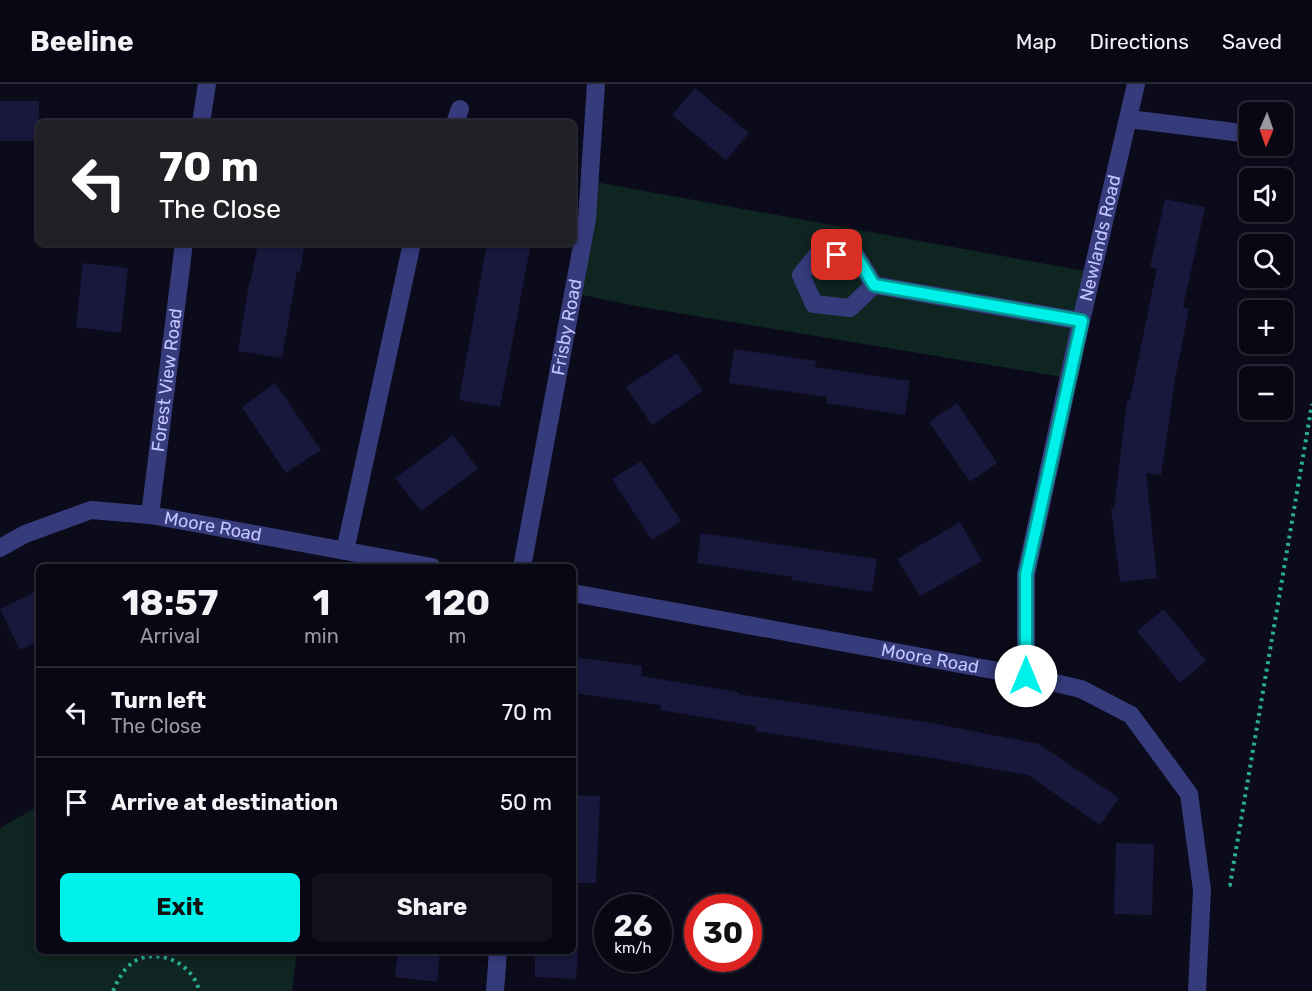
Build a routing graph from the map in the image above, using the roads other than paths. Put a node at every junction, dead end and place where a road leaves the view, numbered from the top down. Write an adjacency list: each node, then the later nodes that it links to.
1 (207, 84): 5 (street)
2 (596, 84): 15 (street, Frisby Road)
3 (1136, 84): 4 (street, Newlands Road)
4 (1129, 119): 6 (street); 10 (street, Newlands Road)
5 (201, 120)
6 (1239, 133)
7 (184, 246): 11 (street, Forest View Road)
8 (411, 246): 13 (street)
9 (874, 285): 10 (street)
10 (1082, 321): 17 (street, Newlands Road)
11 (150, 515): 12 (street, Moore Road); 13 (street, Moore Road)
12 (0, 548)
13 (345, 551): 14 (street, Moore Road)
14 (416, 564)
15 (523, 564)
16 (576, 594): 17 (street, Moore Road)
17 (1026, 676): 20 (street, Moore Road)
18 (498, 954): 19 (street)
19 (495, 991)
20 (1197, 991)

